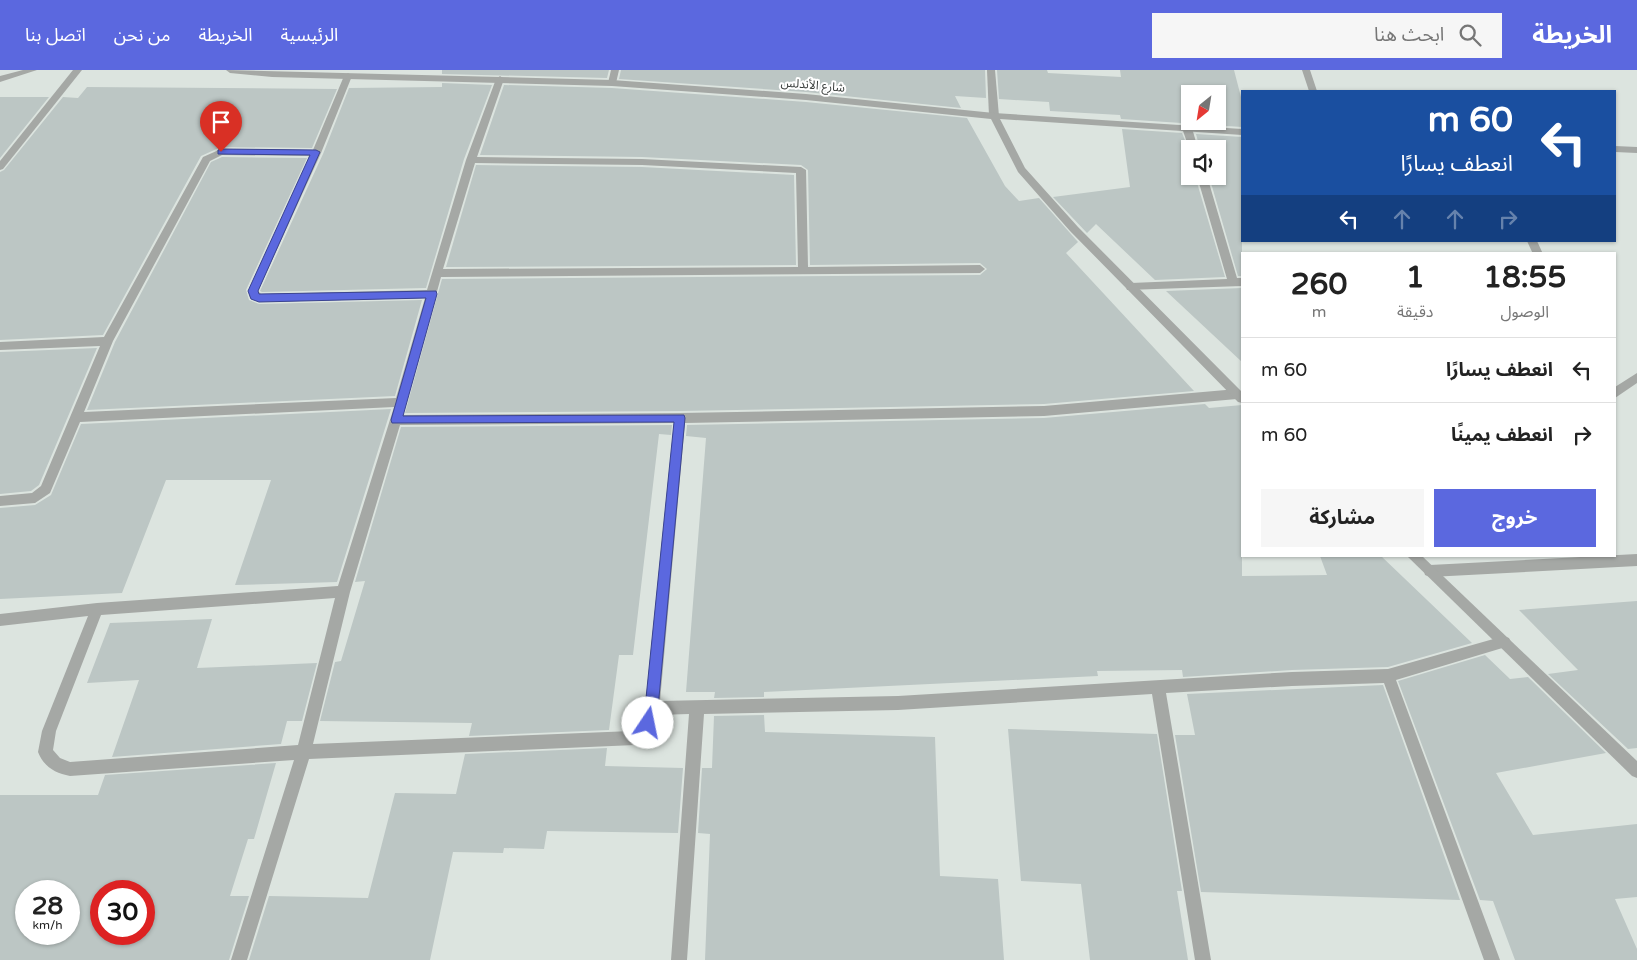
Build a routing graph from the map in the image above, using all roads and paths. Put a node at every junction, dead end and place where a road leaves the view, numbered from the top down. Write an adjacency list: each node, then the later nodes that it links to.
1 (33, 70): 8 (street)
2 (78, 70): 20 (street)
3 (230, 70): 7 (street, شارع الأندلس)
4 (615, 70): 10 (street)
5 (991, 70): 12 (street)
6 (1306, 70): 11 (street)
7 (348, 76): 9 (street, شارع الأندلس); 18 (street)
8 (0, 79)
9 (500, 79): 10 (street, شارع الأندلس); 19 (street)
10 (612, 83): 12 (street, شارع الأندلس)
11 (1313, 90)
12 (994, 116): 13 (street, شارع الأندلس); 26 (street)
13 (1181, 128)
14 (1214, 130): 15 (street, شارع الأندلس)
15 (1241, 132)
16 (1616, 149): 17 (street)
17 (1637, 150)
18 (316, 152): 27 (street); 28 (street)
19 (471, 160): 23 (street); 24 (street)
20 (0, 167)
21 (1205, 185): 25 (street)
22 (980, 269): 23 (street)
23 (803, 270): 24 (street)
24 (437, 273): 27 (street)
25 (1238, 282): 26 (street)
26 (1131, 287): 32 (street)
27 (432, 294): 33 (street)
28 (107, 341): 29 (street); 34 (street)
29 (0, 346)
30 (1637, 377): 31 (street)
31 (1616, 392)
32 (1240, 397): 35 (street)
33 (401, 402): 34 (street); 36 (street)
34 (76, 417): 37 (street)
35 (680, 418): 36 (street); 47 (street)
36 (396, 420): 41 (street)
37 (0, 501)
38 (1414, 557): 40 (street)
39 (1637, 560): 40 (street)
40 (1430, 571): 44 (street)
41 (343, 592): 42 (street); 49 (street)
42 (98, 609): 43 (street); 49 (street)
43 (0, 620)
44 (1504, 642): 45 (street); 50 (street)
45 (1388, 676): 46 (street); 54 (street)
46 (1158, 687): 48 (street); 53 (street)
47 (652, 708): 48 (street); 49 (street)
48 (697, 708): 52 (street)
49 (304, 752): 51 (street)
50 (1637, 770)
51 (238, 960)
52 (679, 960)
53 (1203, 960)
54 (1492, 960)

